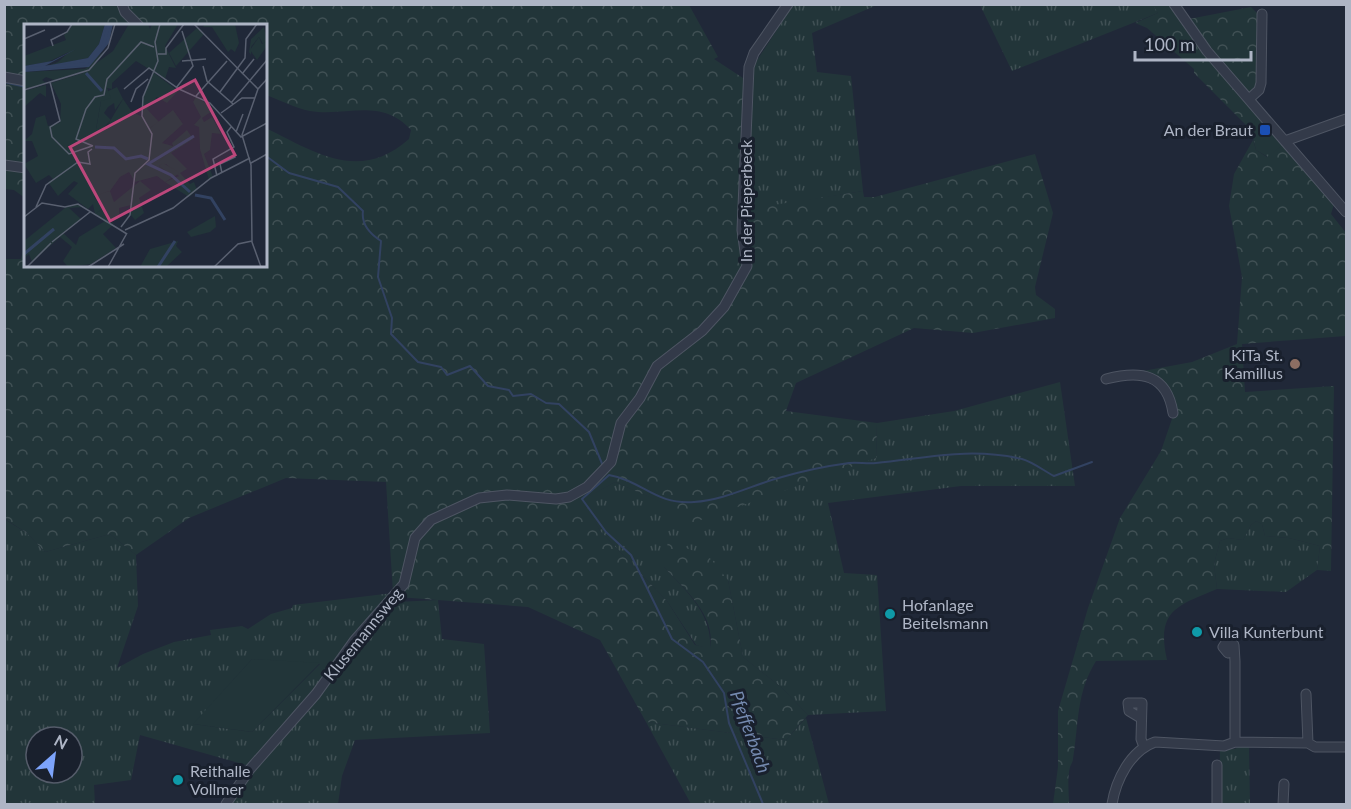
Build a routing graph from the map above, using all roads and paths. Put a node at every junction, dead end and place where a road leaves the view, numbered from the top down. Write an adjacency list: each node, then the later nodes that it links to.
1 (122, 4): 5 (street)
2 (788, 4): 14 (street, In der Pieperbeck)
3 (1174, 4): 8 (street)
4 (1262, 14): 8 (street)
5 (137, 24)
6 (4, 77): 7 (street)
7 (24, 81)
8 (1249, 99): 10 (street)
9 (1347, 119): 10 (street)
10 (1285, 141): 13 (street)
11 (4, 165): 12 (street)
12 (24, 168)
13 (1347, 212)
14 (653, 372): 26 (street, Klusemannsweg)
15 (1106, 379): 16 (street)
16 (1173, 413)
17 (1234, 648): 20 (street)
18 (1306, 694): 21 (street)
19 (1139, 717): 22 (street)
20 (1235, 742): 21 (street); 22 (street)
21 (1308, 743): 23 (street)
22 (1144, 747): 27 (street)
23 (1347, 747)
24 (1218, 765): 28 (street)
25 (1284, 784): 29 (street)
26 (226, 804)
27 (1112, 804)
28 (1217, 804)
29 (1283, 804)

